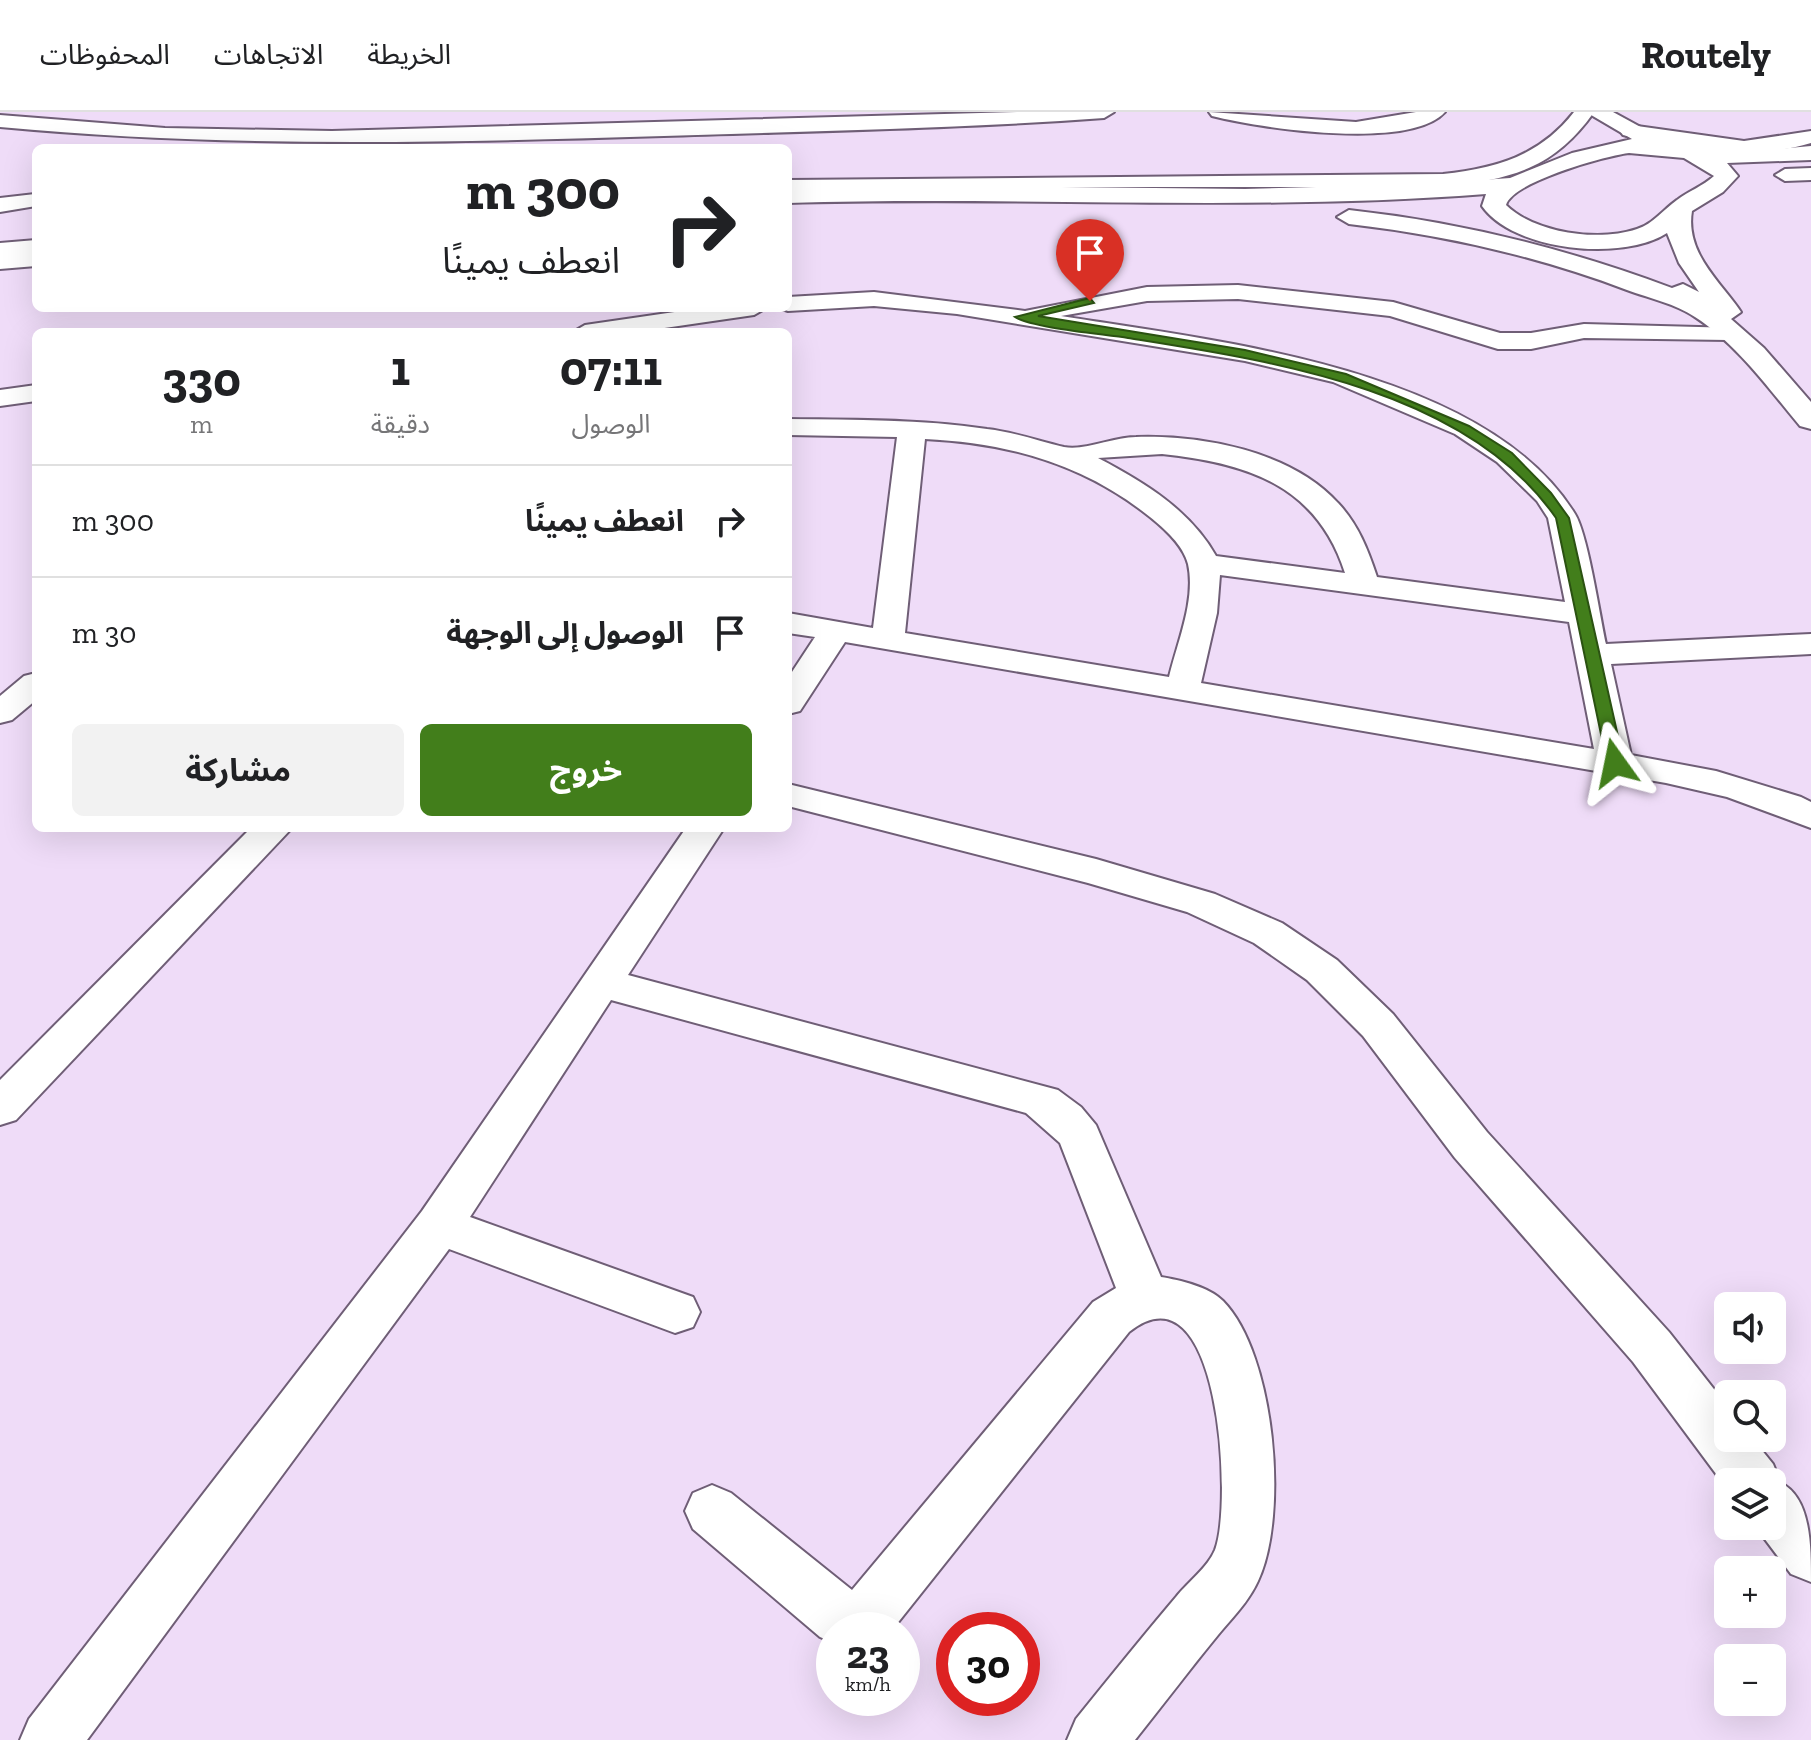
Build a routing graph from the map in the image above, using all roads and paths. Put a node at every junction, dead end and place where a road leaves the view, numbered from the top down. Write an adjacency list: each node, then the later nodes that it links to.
1 (1104, 112): 6 (street)
2 (1219, 112): 3 (street)
3 (1435, 112)
4 (1584, 112): 16 (street)
5 (1597, 112): 7 (street); 9 (street)
6 (0, 121)
7 (1630, 131): 8 (street); 10 (street)
8 (1810, 143): 11 (street)
9 (1606, 148): 10 (street); 13 (street)
10 (1668, 149): 11 (street)
11 (1693, 155): 14 (street)
12 (1811, 172): 14 (street)
13 (1518, 184): 16 (street); 23 (street)
14 (1720, 184): 21 (street)
15 (792, 186): 16 (street)
16 (1351, 188): 17 (street)
17 (792, 196)
18 (32, 200): 19 (street)
19 (0, 205)
20 (1203, 205): 22 (street); 23 (street); 32 (street)
21 (1681, 208): 24 (street); 37 (street)
22 (792, 210)
23 (1504, 217): 24 (street)
24 (1571, 239): 32 (street)
25 (32, 247): 26 (street)
26 (0, 250)
27 (32, 258): 28 (street)
28 (0, 261)
29 (32, 275): 30 (street)
30 (0, 278)
31 (792, 304): 34 (street)
32 (1703, 310): 36 (street)
33 (728, 312): 35 (street)
34 (1020, 317): 36 (street); 46 (street)
35 (622, 328)
36 (1728, 333): 37 (street)
37 (1754, 354): 40 (street)
38 (32, 394): 39 (street)
39 (0, 398)
40 (1811, 420)
41 (792, 427): 42 (street)
42 (912, 429): 43 (street); 49 (street)
43 (1067, 456): 44 (street); 45 (street)
44 (1204, 564): 45 (street); 53 (street)
45 (1364, 584): 46 (street)
46 (1584, 614): 51 (street)
47 (792, 624): 48 (street)
48 (836, 631): 49 (street); 54 (street)
49 (888, 638): 53 (street)
50 (1811, 644): 51 (street)
51 (1593, 655): 56 (street)
52 (32, 686): 55 (street)
53 (1183, 688): 56 (street)
54 (792, 698)
55 (0, 713)
56 (1615, 763): 58 (street)
57 (792, 796): 67 (street)
58 (1793, 796): 59 (street)
59 (1811, 816)
60 (269, 832): 63 (street)
61 (702, 832): 62 (street)
62 (602, 983): 64 (street); 65 (street)
63 (0, 1108)
64 (439, 1225): 66 (street); 71 (street)
65 (1145, 1298): 68 (street); 72 (street)
66 (675, 1312)
67 (1743, 1468)
68 (712, 1511)
69 (1786, 1523): 70 (street)
70 (1811, 1555)
71 (50, 1740)
72 (1097, 1740)

